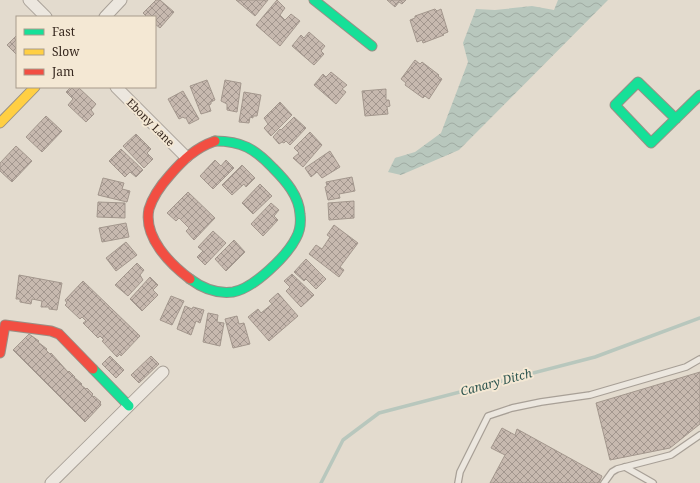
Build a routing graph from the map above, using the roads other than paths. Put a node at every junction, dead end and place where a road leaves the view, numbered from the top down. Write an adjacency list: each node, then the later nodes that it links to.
1 (29, 0): 4 (street)
2 (122, 0): 5 (street)
3 (314, 0): 6 (street)
4 (45, 16)
5 (106, 16)
6 (372, 46)
7 (34, 88): 11 (street)
8 (117, 88): 12 (street, Ebony Lane)
9 (700, 95): 10 (street)
10 (676, 119): 10 (street)
11 (0, 123)
12 (186, 156): 12 (street)
13 (0, 353): 16 (street)
14 (700, 359): 20 (lane)
15 (163, 372): 16 (street)
16 (129, 406): 19 (street)
17 (700, 435): 18 (lane)
18 (625, 467): 21 (lane); 22 (lane)
19 (51, 483)
20 (458, 483)
21 (604, 483)
22 (653, 483)

